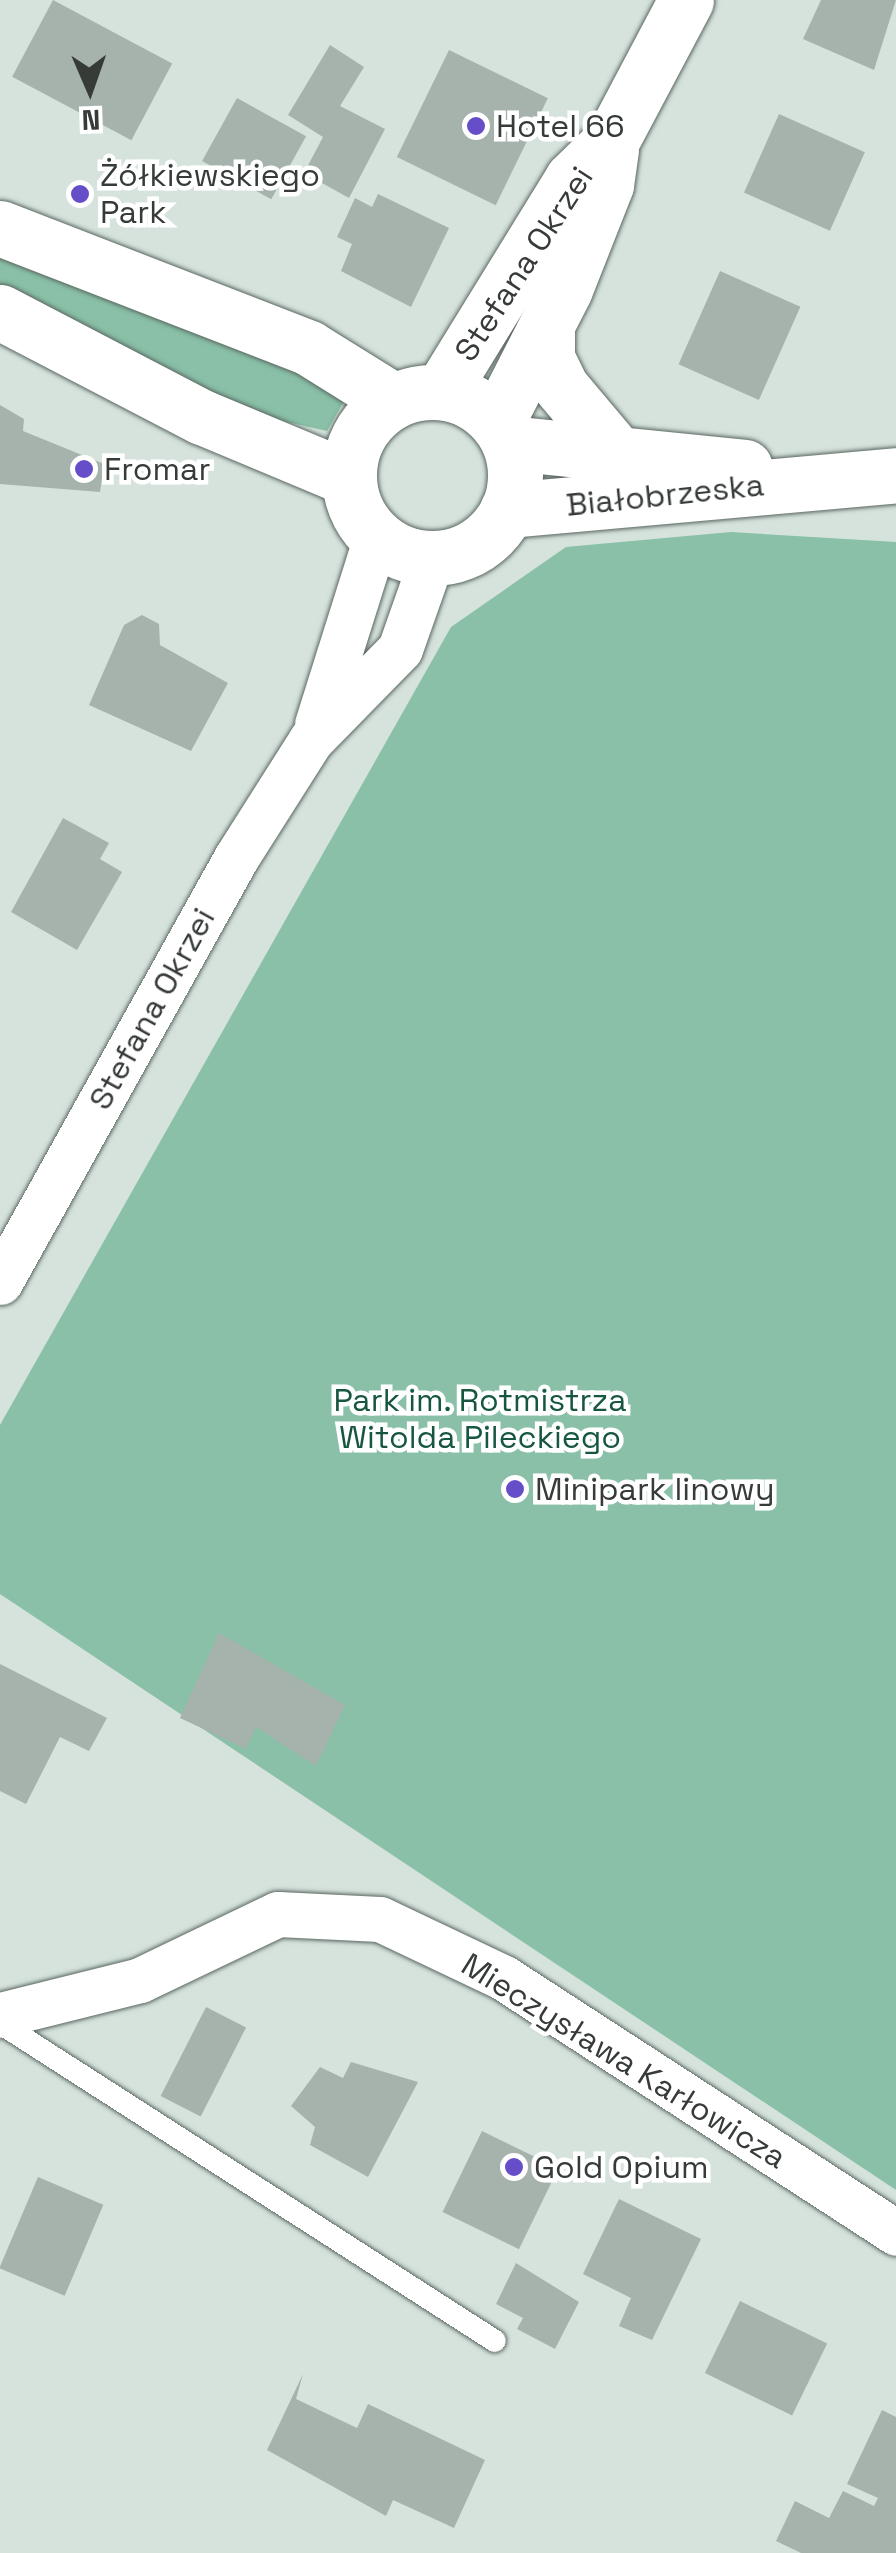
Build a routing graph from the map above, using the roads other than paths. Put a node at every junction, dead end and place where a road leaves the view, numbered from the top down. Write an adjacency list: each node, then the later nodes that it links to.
1 (686, 0): 2 (street, Stefana Okrzei)
2 (612, 140): 5 (street, Stefana Okrzei); 6 (street, Stefana Okrzei)
3 (0, 228): 6 (street)
4 (0, 312): 10 (street)
5 (547, 329): 7 (street, Stefana Okrzei); 8 (street)
6 (418, 396): 7 (street); 10 (street)
7 (503, 432): 8 (street, Białobrzeska); 12 (street)
8 (614, 450): 11 (street, Białobrzeska)
9 (896, 475): 11 (street, Białobrzeska)
10 (348, 478): 13 (street)
11 (822, 479): 12 (street, Białobrzeska)
12 (507, 510): 14 (street)
13 (376, 536): 14 (street); 15 (street, Stefana Okrzei)
14 (432, 558): 15 (street, Stefana Okrzei)
15 (312, 740): 16 (street, Stefana Okrzei)
16 (0, 1282)
17 (0, 2014): 19 (street, Mieczysława Karłowicza)
18 (0, 2023): 20 (lane)
19 (896, 2232)
20 (495, 2340)

